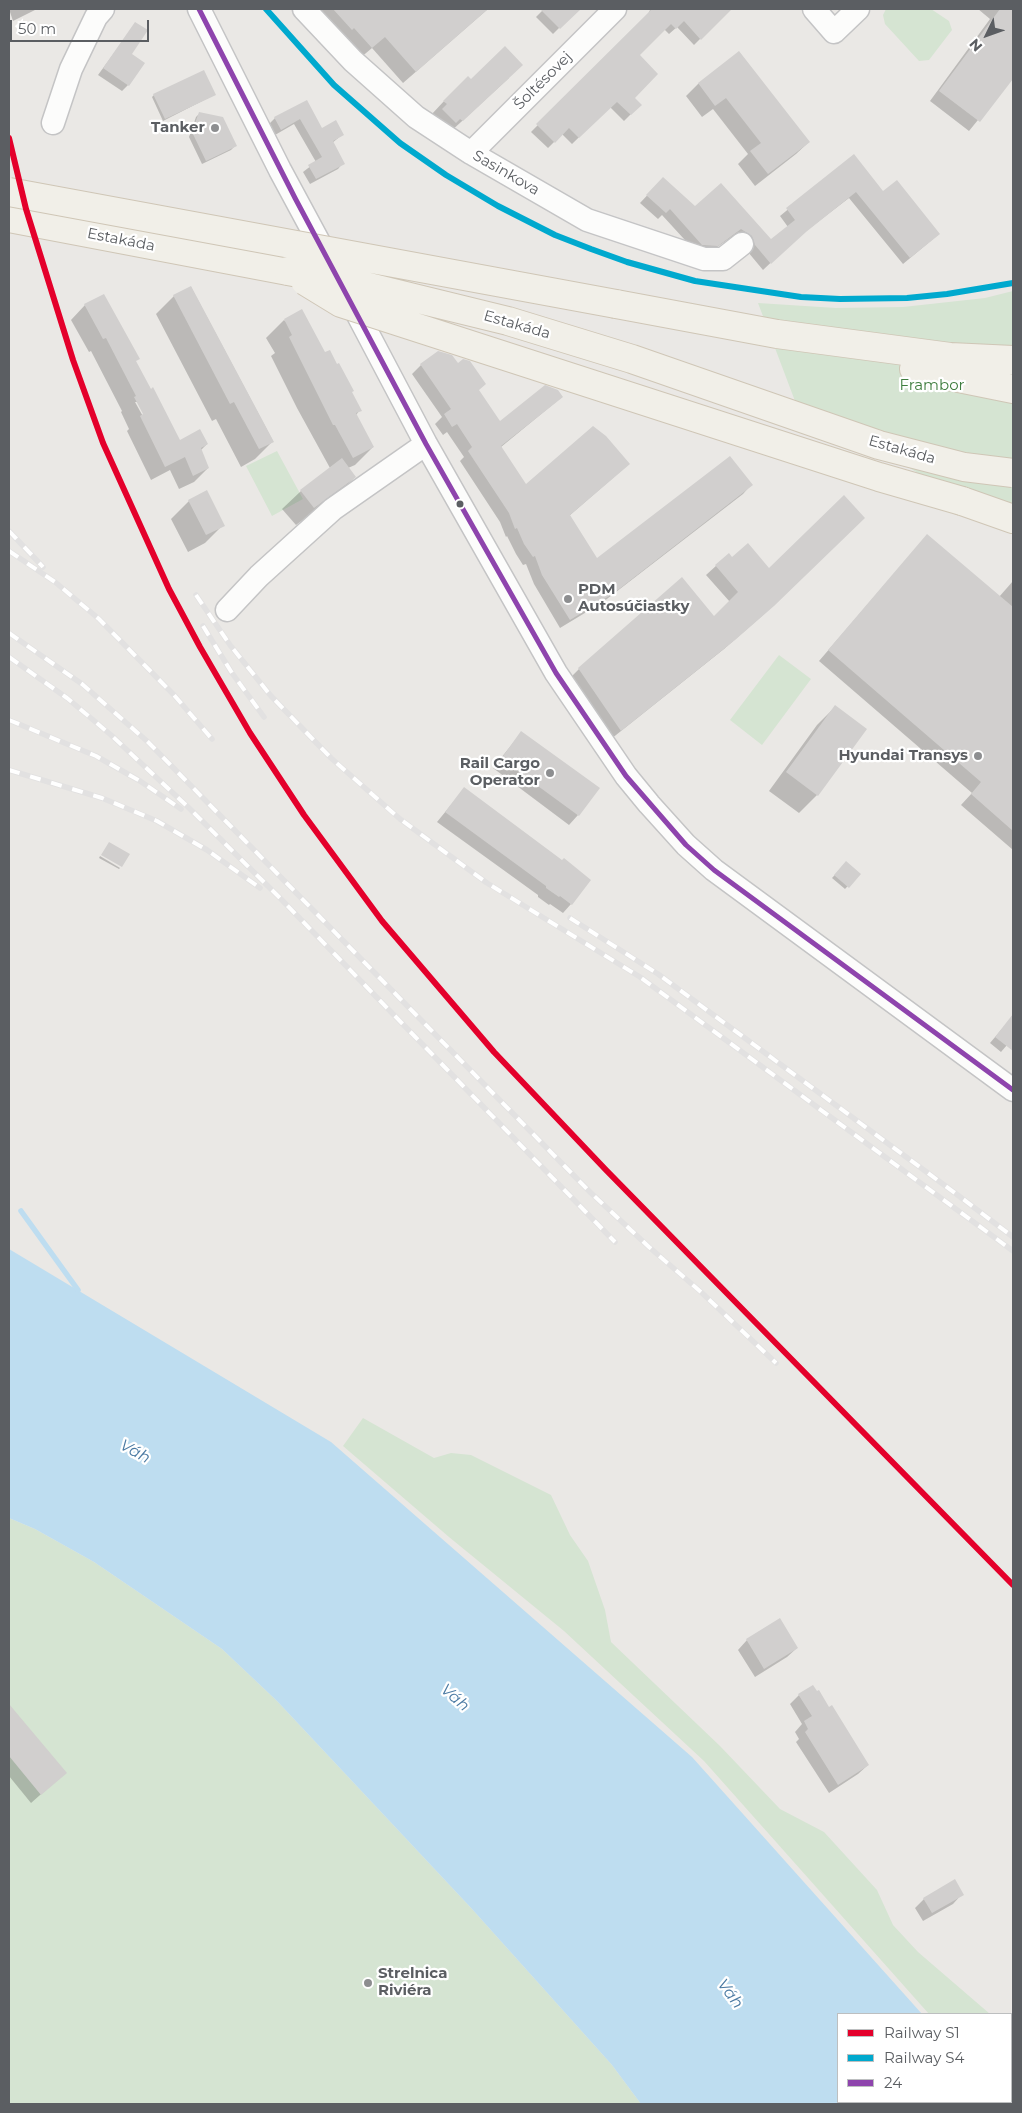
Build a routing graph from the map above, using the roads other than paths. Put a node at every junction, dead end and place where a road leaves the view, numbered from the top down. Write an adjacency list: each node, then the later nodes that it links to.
1 (102, 9): 7 (street)
2 (199, 9): 16 (street)
3 (304, 9): 8 (street, Sasinkova)
4 (615, 9): 8 (street, Šoltésovej)
5 (814, 9): 6 (street)
6 (858, 9)
7 (53, 123)
8 (471, 153): 11 (street, Sasinkova)
9 (9, 192): 13 (main road, Estakáda, bridge)
10 (9, 218): 12 (main road, Estakáda)
11 (742, 244)
12 (288, 271): 17 (main road, Estakáda, bridge); 18 (main road, bridge)
13 (777, 334): 14 (main road, Estakáda); 15 (main road)
14 (1013, 360)
15 (1013, 389)
16 (426, 444): 19 (street); 20 (street)
17 (1013, 473)
18 (1013, 519)
19 (228, 610)
20 (1013, 1090)

